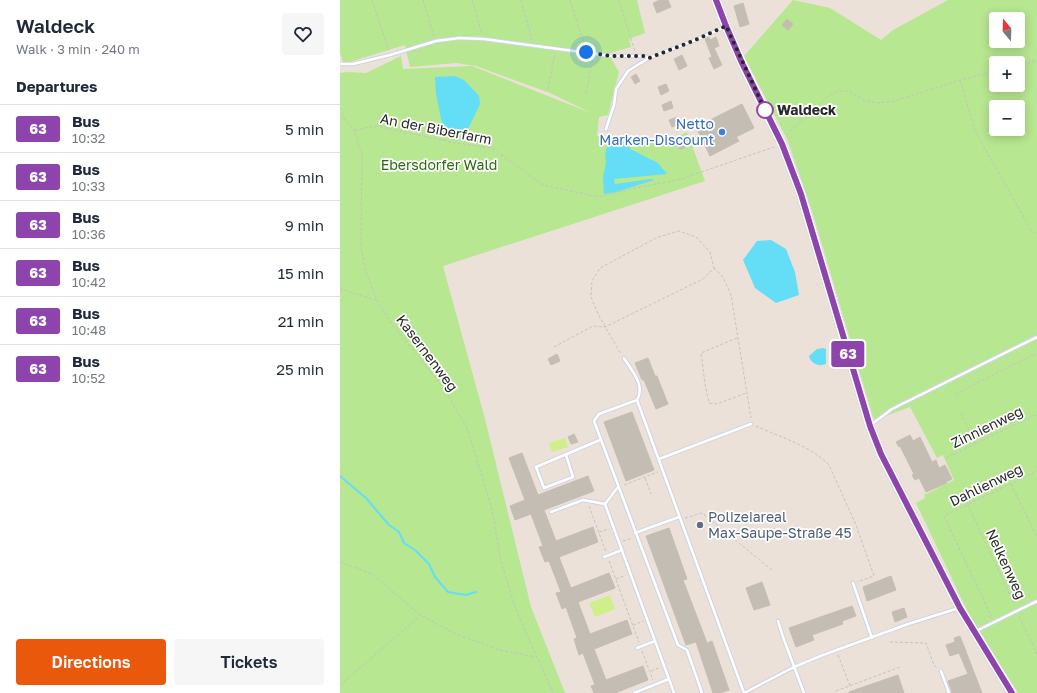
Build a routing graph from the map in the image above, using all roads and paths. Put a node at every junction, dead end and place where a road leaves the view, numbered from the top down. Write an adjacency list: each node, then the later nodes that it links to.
1 (372, 0): 15 (path)
2 (423, 0): 10 (path)
3 (472, 0): 9 (path)
4 (521, 0): 11 (path)
5 (570, 0): 13 (path)
6 (619, 0): 16 (path)
7 (716, 0): 8 (street)
8 (726, 26): 17 (lane); 28 (street)
9 (484, 39): 10 (lane); 11 (lane)
10 (436, 41): 15 (lane)
11 (534, 46): 12 (lane)
12 (556, 49): 13 (lane); 23 (path)
13 (586, 52): 14 (lane)
14 (594, 53): 16 (lane); 24 (path)
15 (390, 55): 19 (lane)
16 (637, 56): 17 (lane)
17 (649, 58): 26 (lane)
18 (1037, 60): 20 (path)
19 (340, 64)
20 (1025, 64)
21 (989, 73): 22 (path, An der Biberfarm)
22 (960, 80): 28 (path, An der Biberfarm); 29 (path)
23 (548, 89)
24 (586, 93)
25 (340, 114): 27 (path, Kasernenweg)
26 (606, 129)
27 (354, 130): 28 (path, An der Biberfarm); 32 (path, Kasernenweg)
28 (780, 142): 45 (street)
29 (1037, 233)
30 (714, 268): 33 (path); 33 (path); 35 (path)
31 (340, 289): 32 (path)
32 (377, 300): 90 (path, Kasernenweg)
33 (605, 327): 36 (path); 38 (path)
34 (1037, 337): 45 (lane)
35 (738, 338): 39 (path); 39 (path)
36 (554, 348)
37 (1037, 353): 40 (path)
38 (624, 358): 41 (lane)
39 (746, 392): 44 (path)
40 (956, 395)
41 (637, 400): 46 (lane); 50 (lane)
42 (961, 413): 47 (path)
43 (1037, 414): 47 (path, Zinnienweg)
44 (751, 424): 50 (lane); 73 (path)
45 (870, 426): 75 (street)
46 (600, 440): 48 (lane); 55 (lane)
47 (975, 444): 49 (path, Zinnienweg)
48 (566, 455): 48 (lane)
49 (946, 458)
50 (659, 459): 51 (lane)
51 (663, 470): 53 (path); 62 (lane)
52 (1037, 471): 54 (path, Dahlienweg)
53 (645, 477): 55 (path); 56 (path)
54 (1011, 484): 59 (path, Dahlienweg); 66 (path)
55 (618, 487): 58 (lane); 65 (lane)
56 (651, 494)
57 (589, 501): 58 (lane); 60 (lane); 64 (path)
58 (605, 504): 63 (lane)
59 (968, 504): 76 (path, Nelkenweg); 80 (path, Dahlienweg)
60 (551, 512)
61 (694, 515): 70 (path)
62 (679, 517): 65 (lane); 105 (lane)
63 (614, 527): 64 (path); 67 (lane)
64 (598, 533): 68 (path)
65 (636, 533): 104 (lane)
66 (1037, 537)
67 (622, 550): 68 (lane); 71 (lane)
68 (605, 556): 72 (path)
69 (340, 562): 77 (path)
70 (772, 570)
71 (630, 574): 72 (path); 78 (lane)
72 (616, 579): 81 (path)
73 (853, 584): 83 (lane)
74 (1037, 601): 76 (lane)
75 (960, 608): 82 (street); 83 (lane)
76 (1017, 611): 80 (lane); 89 (path, Nelkenweg)
77 (420, 615): 90 (path); 98 (path)
78 (648, 620): 81 (path); 84 (lane)
79 (778, 621): 92 (lane)
80 (994, 622): 82 (lane)
81 (633, 625): 86 (path)
82 (974, 632): 108 (street)
83 (872, 638): 88 (lane)
84 (655, 641): 86 (lane); 91 (lane)
85 (890, 642): 94 (path)
86 (641, 646): 87 (lane); 95 (path)
87 (637, 648)
88 (837, 650): 92 (lane); 99 (path)
89 (1037, 654)
90 (536, 657): 101 (path, Kasernenweg)
91 (664, 666): 95 (path); 96 (lane)
92 (794, 667): 105 (lane); 106 (lane)
93 (900, 667): 99 (path)
94 (941, 671): 107 (lane)
95 (650, 672): 97 (path)
96 (669, 679): 97 (lane); 103 (lane)
97 (655, 684): 102 (lane)
98 (340, 685)
99 (850, 686): 100 (path)
100 (836, 691)
101 (552, 693)
102 (634, 693)
103 (674, 693)
104 (702, 693)
105 (744, 693)
106 (804, 693)
107 (949, 693)
108 (1012, 693)

